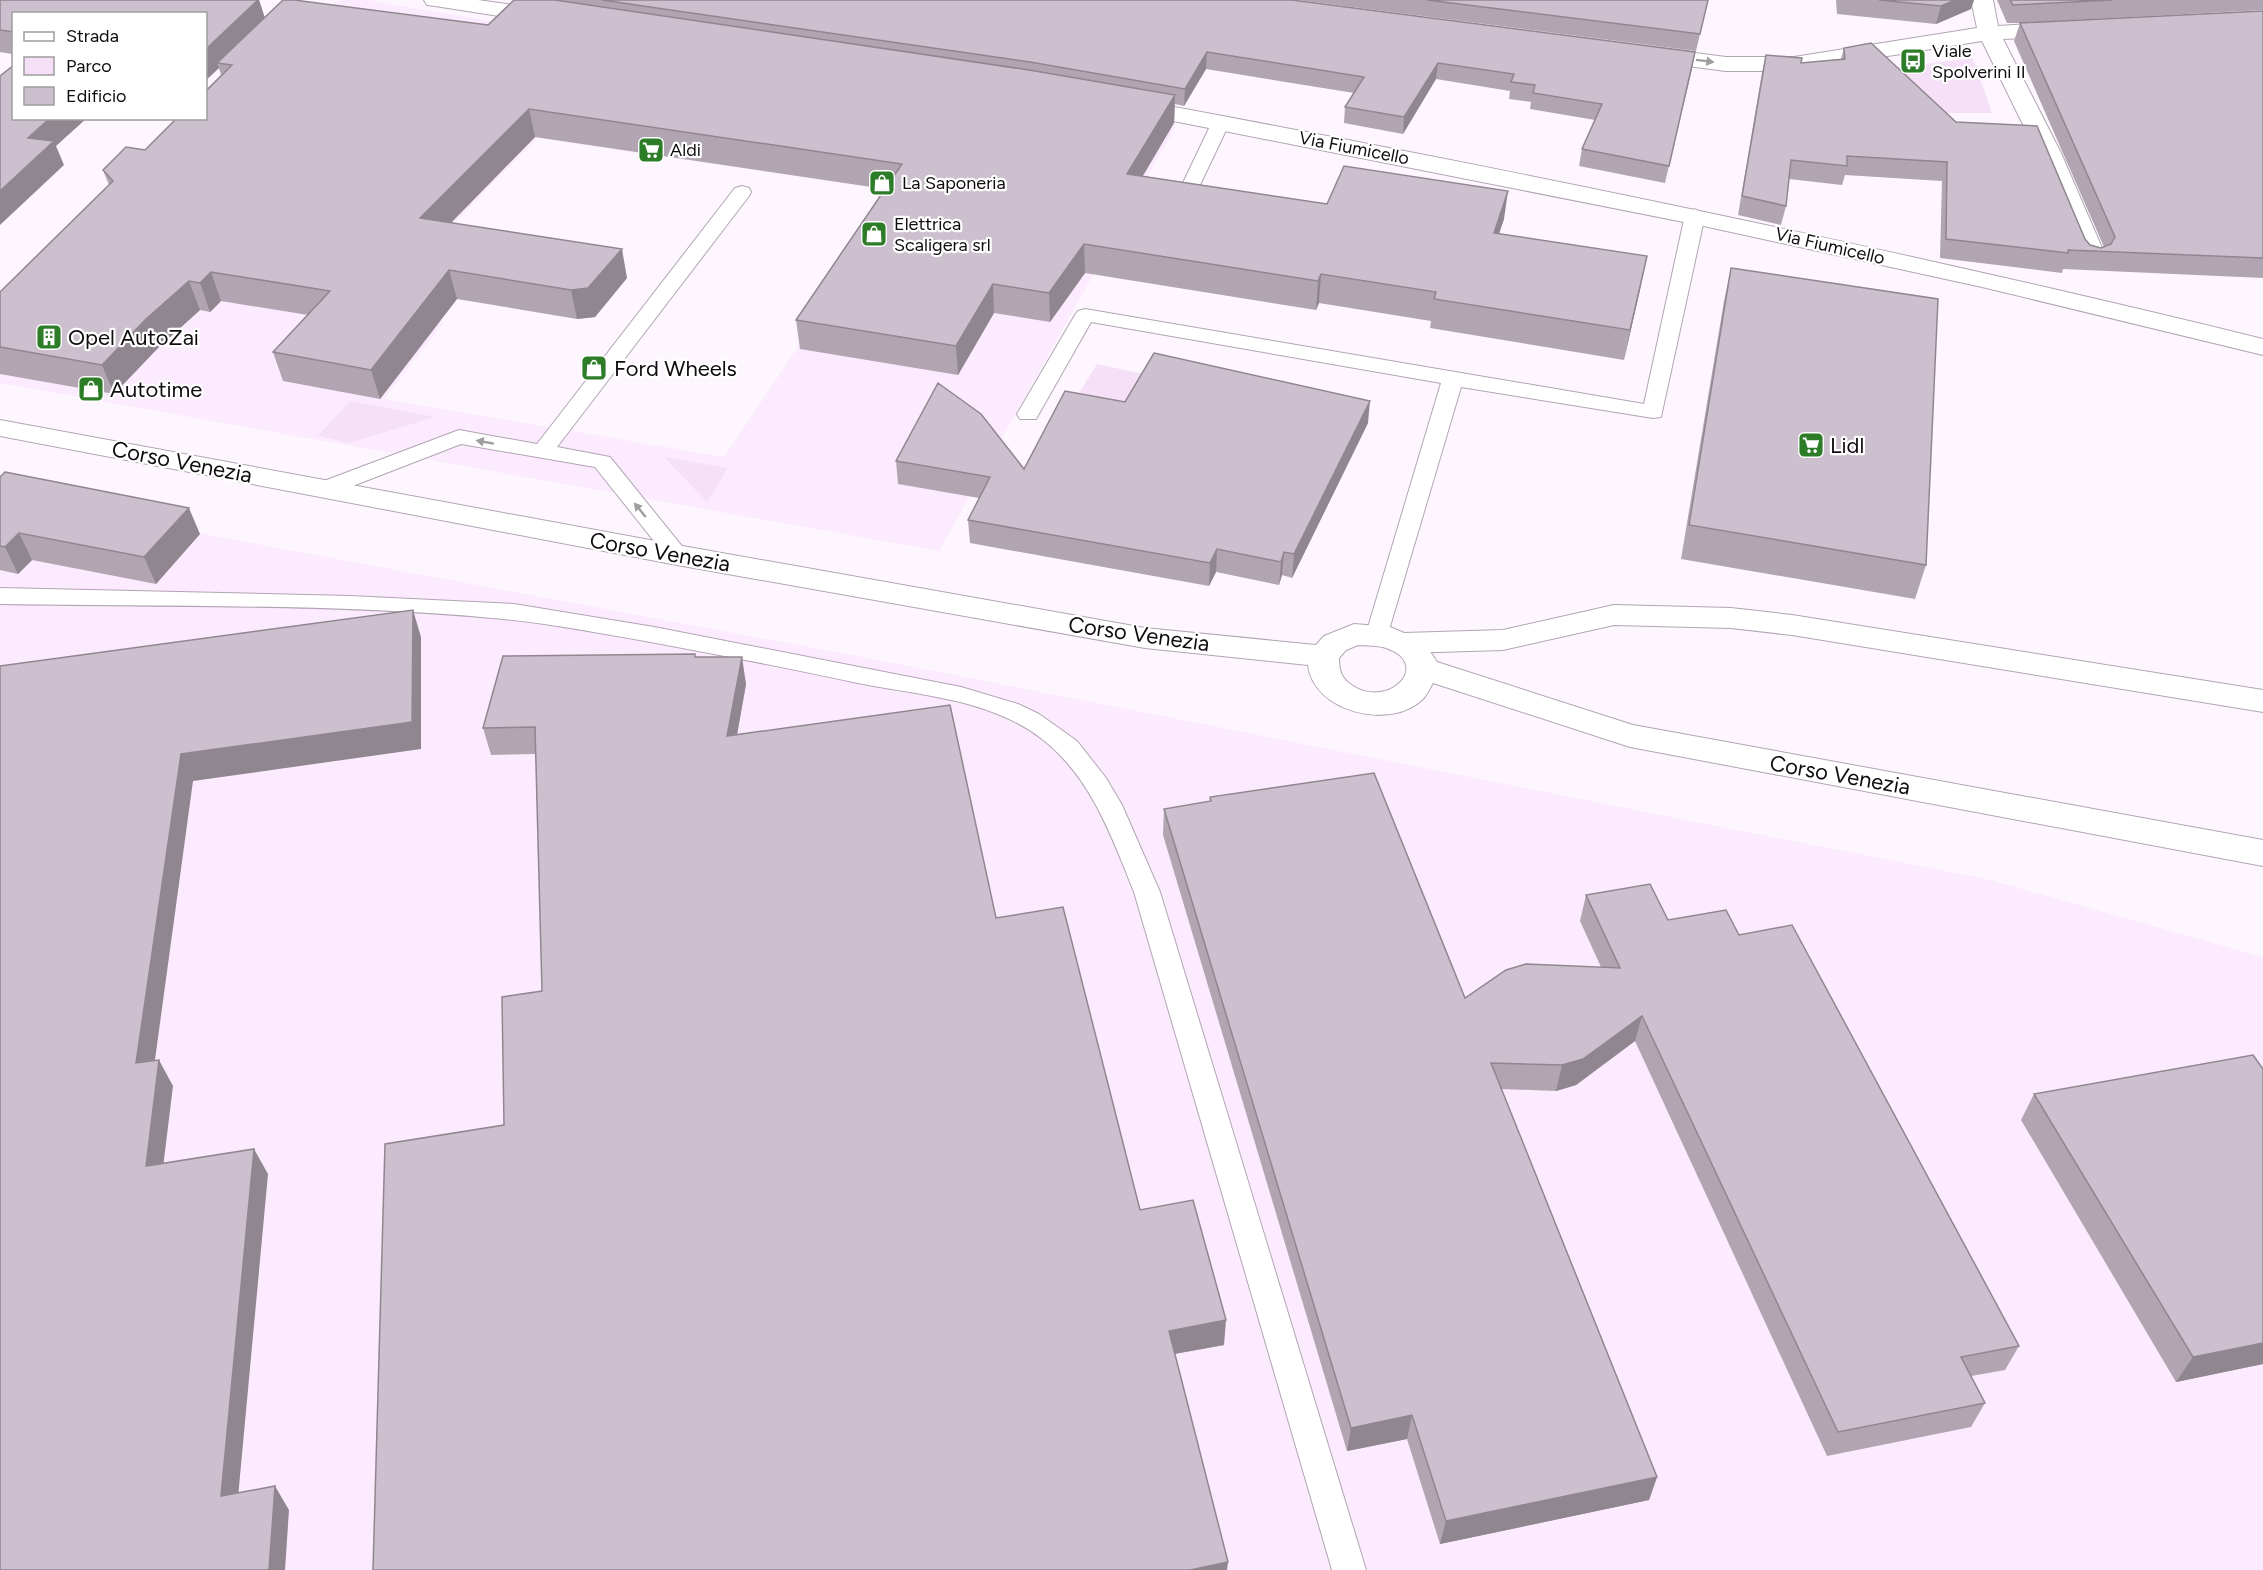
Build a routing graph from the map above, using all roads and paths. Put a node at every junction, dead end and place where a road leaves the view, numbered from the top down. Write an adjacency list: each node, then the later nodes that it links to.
1 (435, 0): 3 (street)
2 (1982, 0): 5 (street)
3 (575, 21)
4 (2089, 27): 5 (street)
5 (1989, 33): 6 (street, one-way to 5); 12 (street)
6 (1632, 52)
7 (1109, 102): 8 (street, Via Fiumicello)
8 (1221, 122): 9 (lane); 11 (street, Via Fiumicello)
9 (1190, 187)
10 (742, 192): 17 (lane)
11 (1695, 215): 13 (street, Via Fiumicello); 14 (lane)
12 (2093, 257)
13 (2263, 348)
14 (1453, 379): 15 (lane); 23 (lane)
15 (1028, 414)
16 (0, 428): 18 (street, Corso Venezia)
17 (542, 452): 18 (lane, one-way to 18); 19 (lane, one-way to 17)
18 (324, 489): 19 (street, Corso Venezia)
19 (677, 555): 24 (street, Corso Venezia)
20 (0, 596): 21 (lane)
21 (460, 611): 22 (lane); 28 (lane)
22 (337, 626)
23 (1391, 638): 24 (street); 25 (street); 26 (street)
24 (1323, 656): 25 (street)
25 (1425, 669): 27 (street, Corso Venezia)
26 (2263, 701)
27 (2263, 853)
28 (1349, 1570)

